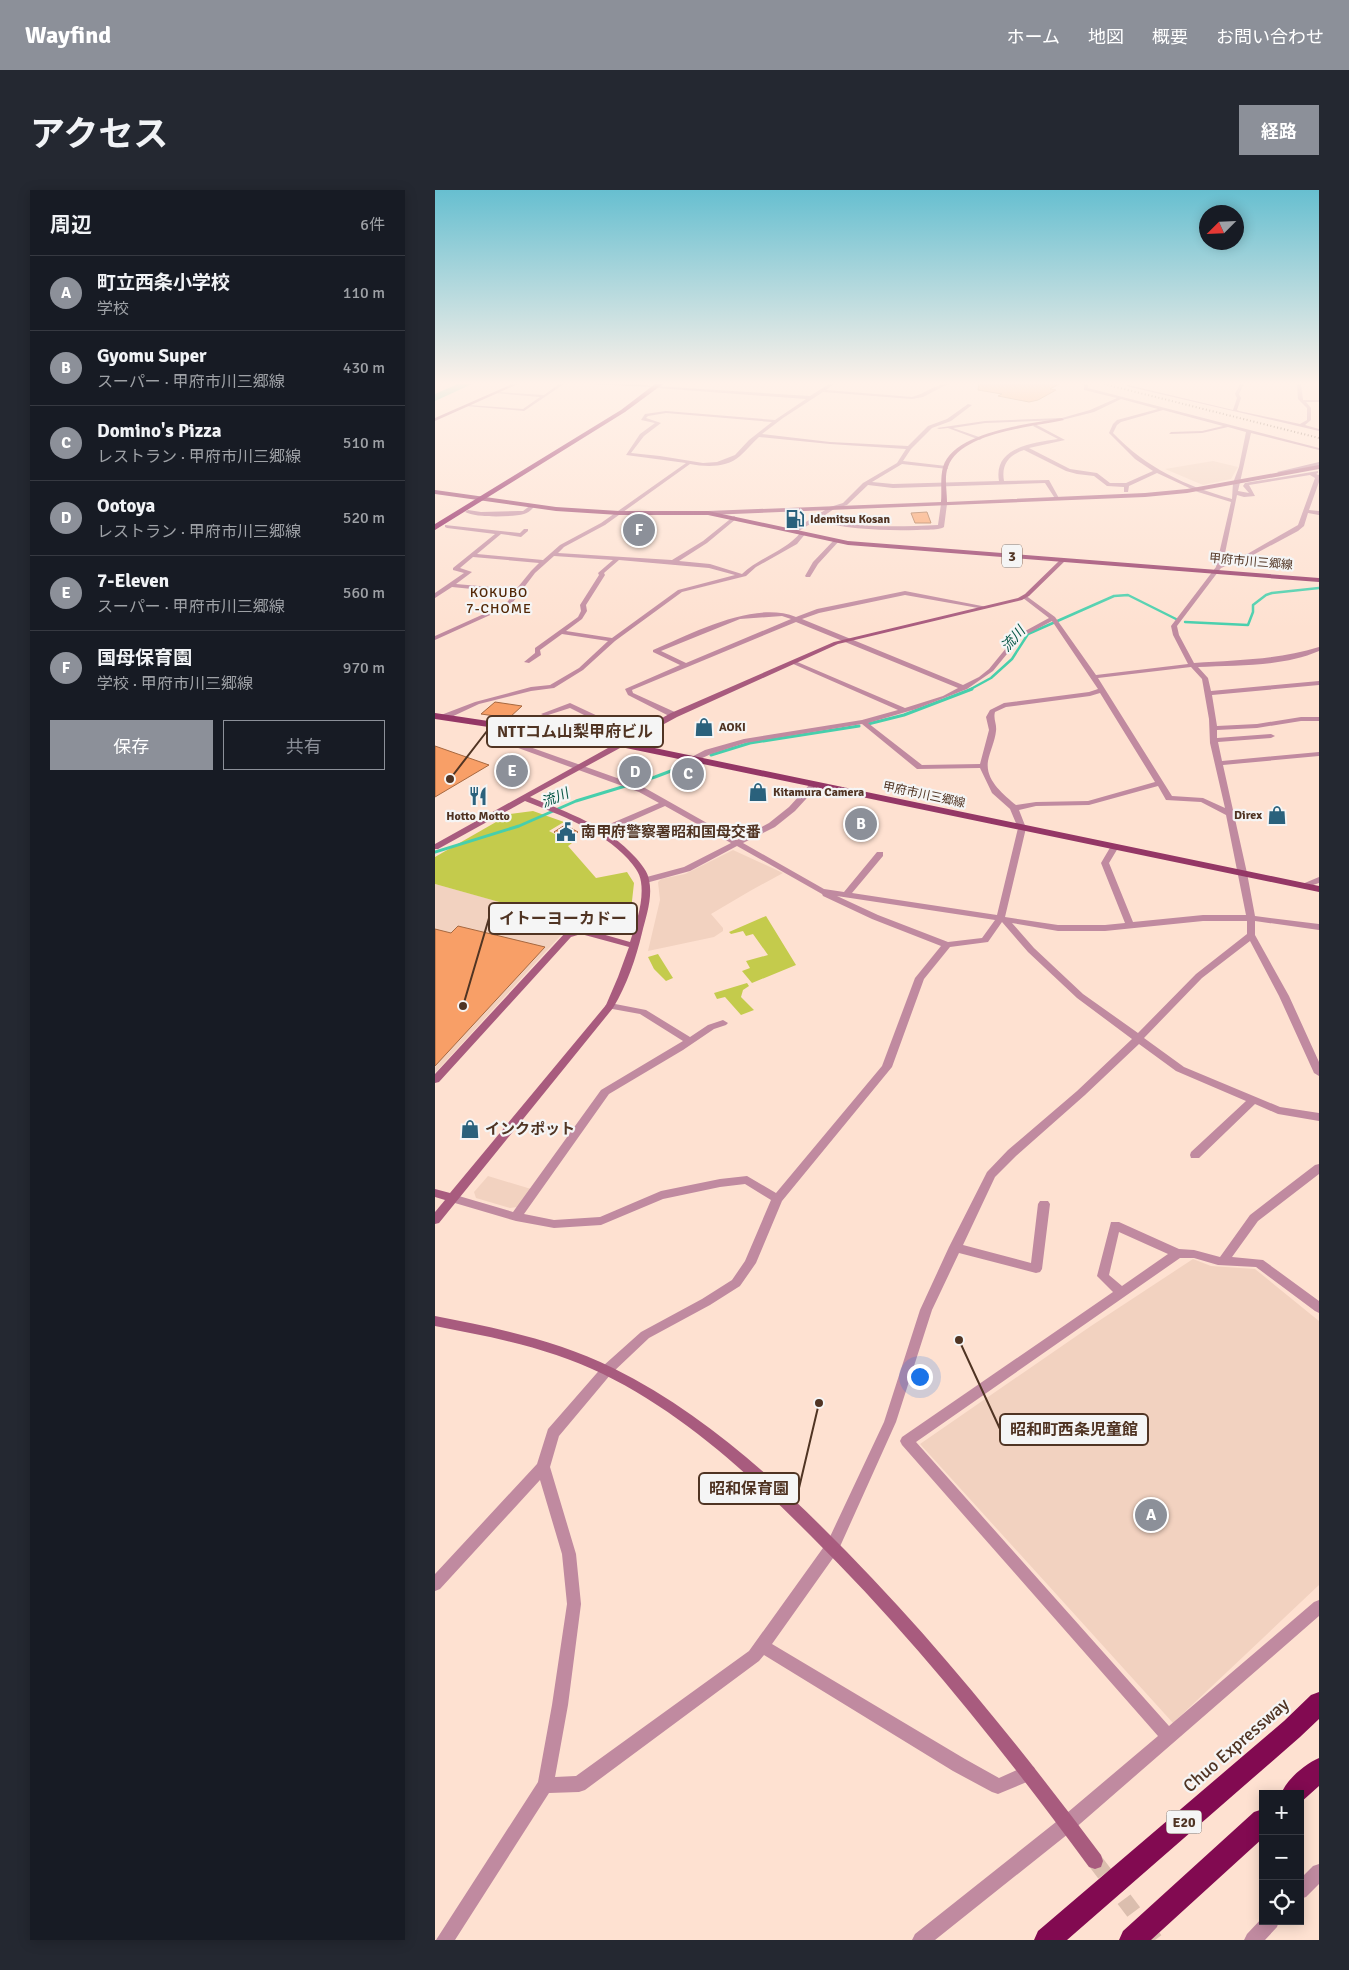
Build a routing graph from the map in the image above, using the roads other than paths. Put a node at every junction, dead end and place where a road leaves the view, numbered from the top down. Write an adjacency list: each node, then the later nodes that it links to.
1 (529, 466): 41 (highway)
2 (532, 466): 43 (highway)
3 (542, 466): 29 (highway)
4 (686, 466): 36 (street)
5 (894, 466): 18 (street)
6 (928, 466): 13 (street)
7 (999, 466): 17 (street)
8 (1060, 466): 21 (street)
9 (1147, 466): 14 (street)
10 (1242, 466): 19 (street)
11 (1315, 466): 16 (street)
12 (1316, 466): 16 (street)
13 (945, 468): 20 (street)
14 (1155, 472): 21 (street); 23 (street)
15 (1319, 476): 27 (street); 34 (street)
16 (1245, 481): 19 (street)
17 (1002, 482): 20 (street); 28 (street)
18 (867, 483): 20 (street); 33 (street)
19 (1236, 483): 23 (street); 27 (street)
20 (945, 484): 31 (street)
21 (1127, 485): 25 (street)
22 (482, 488): 26 (highway)
23 (1196, 490): 25 (street); 27 (street)
24 (435, 492): 26 (main road, 3)
25 (1125, 496): 28 (street)
26 (467, 497): 29 (main road, 甲府市川三郷線 / 3); 30 (highway)
27 (1235, 497): 56 (street)
28 (1058, 499): 31 (street)
29 (489, 500): 32 (main road, 甲府市川三郷線 / 3); 35 (highway)
30 (459, 502)
31 (944, 504): 33 (street); 40 (street)
32 (531, 507): 35 (street); 36 (main road, 甲府市川三郷線 / 3)
33 (832, 508): 37 (street); 40 (street)
34 (1307, 511): 38 (street); 56 (street)
35 (468, 512): 42 (highway)
36 (619, 513): 37 (main road, 甲府市川三郷線 / 3); 50 (street)
37 (708, 513): 39 (main road, 甲府市川三郷線 / 3)
38 (1319, 513)
39 (734, 518): 45 (main road, 甲府市川三郷線 / 3); 55 (street)
40 (813, 520): 45 (street)
41 (435, 522)
42 (447, 526): 46 (highway); 47 (street)
43 (435, 528)
44 (526, 530): 47 (street)
45 (795, 531): 48 (main road, 甲府市川三郷線 / 3)
46 (435, 533)
47 (499, 533): 51 (street)
48 (803, 533): 49 (main road, 甲府市川三郷線 / 3); 57 (street)
49 (837, 540): 53 (main road, 甲府市川三郷線 / 3); 58 (street)
50 (553, 554): 52 (street); 54 (street)
51 (473, 555): 54 (street); 60 (street)
52 (617, 559): 55 (street); 67 (street)
53 (1063, 560): 56 (main road, 甲府市川三郷線 / 3); 63 (street)
54 (545, 562): 61 (street)
55 (673, 562): 57 (street)
56 (1217, 569): 59 (main road, 甲府市川三郷線 / 3); 75 (street)
57 (744, 575): 69 (street)
58 (808, 576)
59 (1319, 580)
60 (451, 585): 61 (street); 62 (street)
61 (519, 589): 68 (street)
62 (435, 596)
63 (1025, 597): 64 (street); 66 (street)
64 (984, 607): 65 (street); 70 (street)
65 (796, 619): 70 (street); 74 (street); 74 (street)
66 (1055, 621): 76 (street); 78 (street)
67 (562, 632): 69 (street); 72 (street)
68 (435, 638)
69 (613, 640): 84 (street)
70 (846, 640): 73 (street); 78 (street)
71 (1319, 649): 75 (street)
72 (527, 662)
73 (793, 662): 81 (street); 83 (street)
74 (685, 665): 83 (street)
75 (1192, 665): 76 (street); 80 (street)
76 (1094, 677): 79 (street)
77 (1319, 683): 80 (street)
78 (965, 688): 81 (street)
79 (1102, 690): 96 (street); 98 (street)
80 (1208, 693): 88 (street)
81 (905, 711): 86 (street)
82 (545, 714): 90 (street)
83 (674, 715): 92 (street)
84 (439, 716): 87 (main road, 甲府市川三郷線)
85 (1319, 718): 88 (street)
86 (863, 722): 94 (street); 96 (street)
87 (499, 725): 90 (main road, 甲府市川三郷線); 97 (street)
88 (1214, 728): 91 (street)
89 (1271, 736): 91 (street)
90 (588, 739): 92 (main road, 甲府市川三郷線)
91 (1214, 740): 95 (street)
92 (621, 744): 94 (main road, 甲府市川三郷線); 97 (street)
93 (1319, 754): 95 (street)
94 (687, 762): 99 (main road, 甲府市川三郷線)
95 (1219, 762): 103 (street)
96 (984, 766): 102 (street)
97 (581, 767): 100 (street); 101 (street)
98 (1160, 784): 102 (street); 103 (street)
99 (814, 785): 104 (main road, 甲府市川三郷線); 106 (street)
100 (525, 798): 105 (street); 107 (street)
101 (666, 803): 105 (street); 106 (street)
102 (1014, 808): 104 (street)
103 (1228, 813): 110 (street)
104 (1022, 828): 108 (main road, 甲府市川三郷線); 118 (street)
105 (601, 831): 111 (street)
106 (738, 844): 111 (street); 115 (street)
107 (435, 847)
108 (1114, 848): 110 (main road, 甲府市川三郷線); 119 (street)
109 (880, 854): 116 (street)
110 (1243, 873): 113 (main road, 甲府市川三郷線); 117 (street)
111 (646, 880): 123 (street)
112 (1319, 880): 113 (street)
113 (1304, 885): 114 (main road, 甲府市川三郷線)
114 (1319, 888)
115 (823, 891): 116 (street); 122 (street)
116 (847, 894): 118 (street)
117 (1251, 918): 119 (street); 120 (street); 121 (street)
118 (1003, 920): 119 (street); 122 (street); 126 (street)
119 (1130, 926)
120 (1319, 927)
121 (1251, 935): 126 (street); 128 (street)
122 (947, 945): 136 (street)
123 (634, 946): 124 (street); 129 (street)
124 (610, 1006): 127 (street); 135 (street)
125 (723, 1023): 127 (street)
126 (1140, 1037): 130 (street); 140 (street)
127 (690, 1041): 138 (street)
128 (1319, 1073)
129 (435, 1080)
130 (1253, 1100): 131 (street); 132 (street)
131 (1319, 1117)
132 (1195, 1155)
133 (1319, 1168): 142 (street)
134 (435, 1193): 135 (street)
135 (452, 1198): 138 (street); 139 (street)
136 (777, 1199): 138 (street); 146 (street)
137 (1044, 1204): 140 (street)
138 (516, 1217)
139 (435, 1220)
140 (955, 1247): 148 (street)
141 (1178, 1253): 142 (street); 143 (street); 143 (street)
142 (1223, 1261): 144 (street)
143 (1121, 1292): 153 (street)
144 (1319, 1308)
145 (435, 1322): 146 (street)
146 (607, 1370): 147 (street); 148 (street)
147 (543, 1467): 149 (street); 156 (street)
148 (833, 1546): 151 (street); 155 (street)
149 (435, 1584)
150 (1319, 1607): 153 (street)
151 (762, 1646): 155 (street); 156 (street)
152 (1319, 1703): 166 (highway, Chuo Expressway / E20)
153 (1169, 1737): 158 (street)
154 (1319, 1770): 157 (highway)
155 (1028, 1773): 158 (street)
156 (545, 1785): 164 (street)
157 (1297, 1790)
158 (1067, 1824): 160 (street); 165 (street)
159 (1259, 1825): 167 (highway)
160 (1095, 1861)
161 (1319, 1872): 162 (street)
162 (1304, 1887)
163 (1267, 1925): 168 (street)
164 (445, 1940)
165 (921, 1940)
166 (1047, 1940)
167 (1132, 1940)
168 (1253, 1940)

